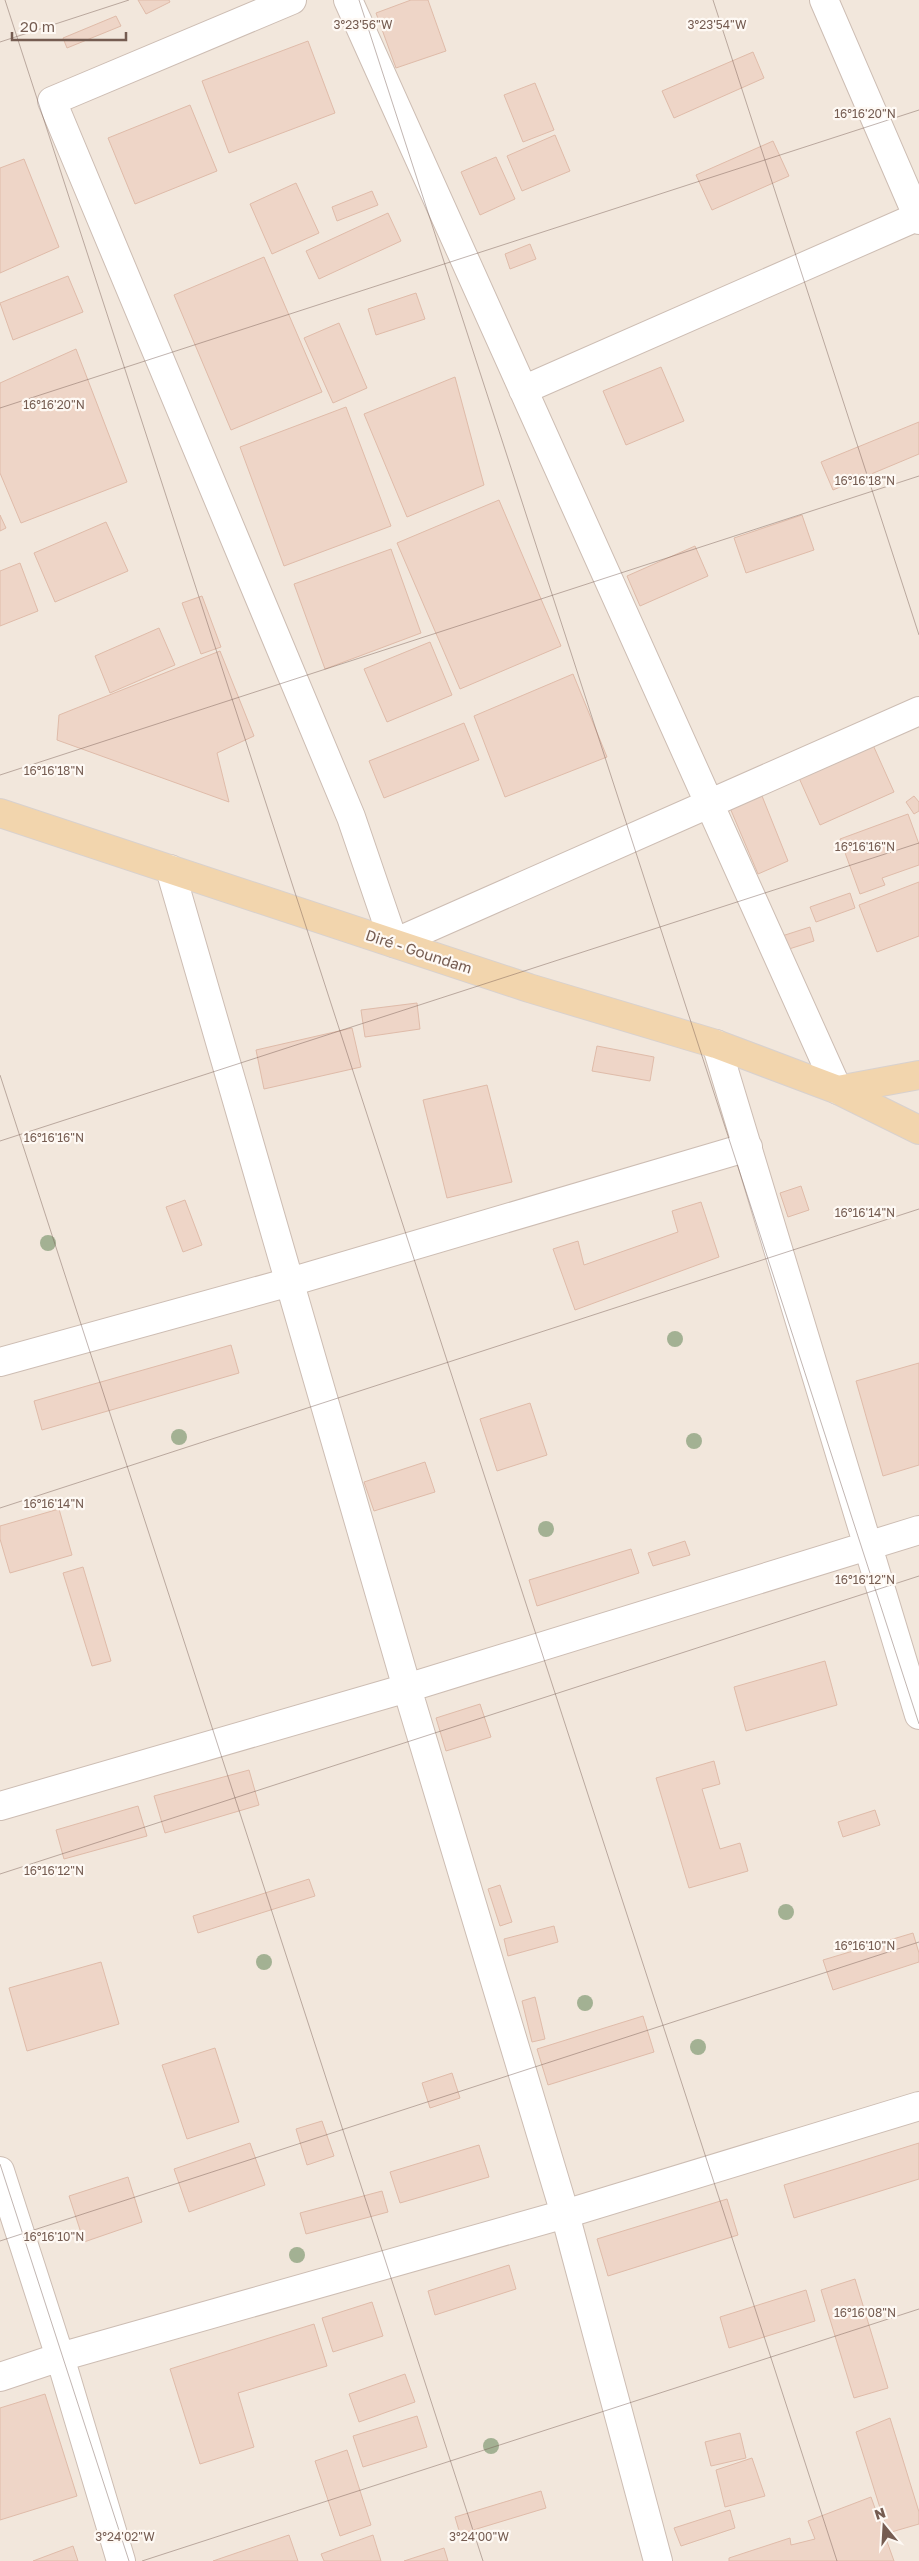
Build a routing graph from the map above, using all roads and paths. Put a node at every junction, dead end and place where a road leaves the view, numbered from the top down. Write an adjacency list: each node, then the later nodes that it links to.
1 (292, 0): 10 (street)
2 (348, 0): 5 (street)
3 (824, 0): 4 (street)
4 (919, 217): 5 (street)
5 (523, 390): 7 (street)
6 (919, 711): 7 (street)
7 (709, 804): 10 (street); 13 (street)
8 (0, 813): 9 (main road, Diré - Goundam)
9 (170, 869): 10 (main road, Diré - Goundam); 16 (street)
10 (394, 943): 11 (main road, Diré - Goundam)
11 (716, 1044): 13 (main road, Diré - Goundam); 15 (street)
12 (919, 1075): 13 (main road)
13 (838, 1090): 14 (main road, Diré - Goundam)
14 (919, 1130)
15 (748, 1147): 16 (street); 19 (street)
16 (290, 1282): 17 (street); 20 (street)
17 (0, 1362)
18 (919, 1530): 19 (street)
19 (868, 1546): 20 (street); 21 (street)
20 (407, 1688): 22 (street); 25 (street)
21 (919, 1715)
22 (0, 1806)
23 (919, 2106): 25 (street)
24 (0, 2171): 26 (street)
25 (564, 2214): 26 (street); 29 (street)
26 (60, 2357): 27 (street); 28 (street)
27 (0, 2376)
28 (122, 2561)
29 (658, 2561)

